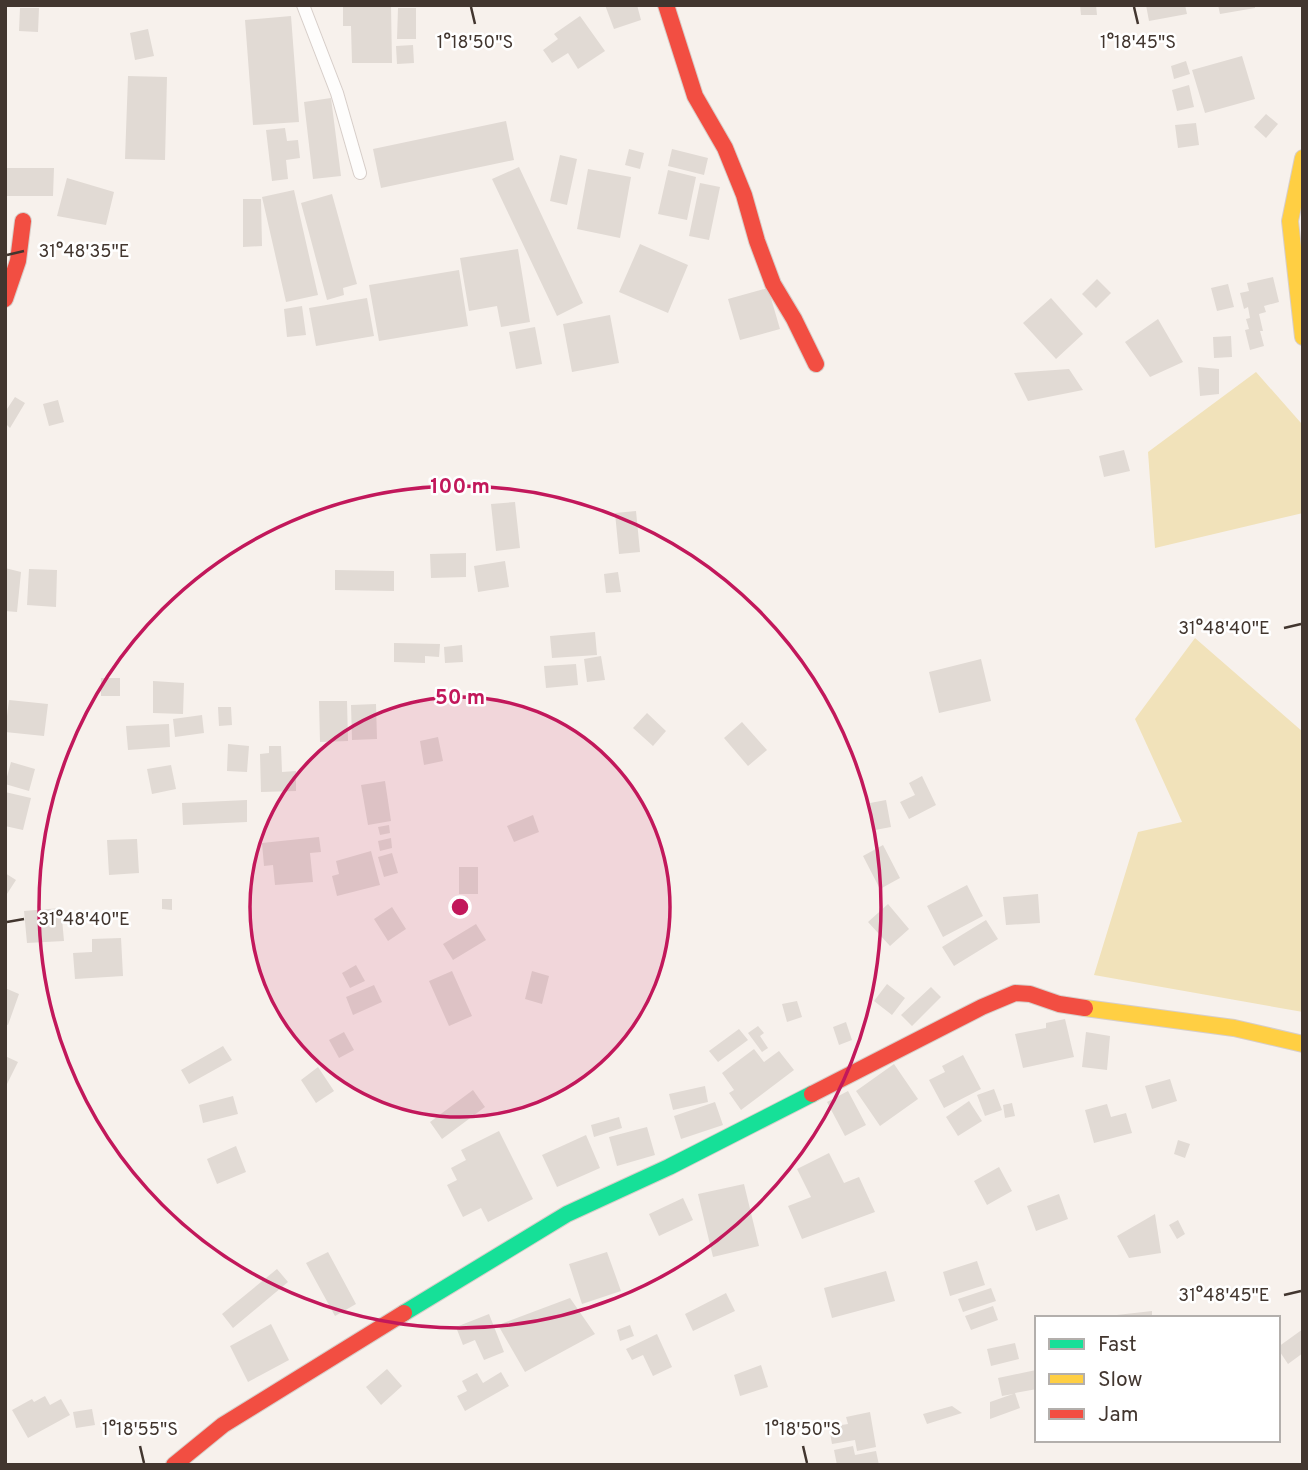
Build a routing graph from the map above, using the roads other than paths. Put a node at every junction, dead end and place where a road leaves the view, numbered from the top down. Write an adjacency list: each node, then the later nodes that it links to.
1 (303, 5): 4 (lane)
2 (666, 5): 8 (street)
3 (1303, 159): 7 (street)
4 (360, 173)
5 (23, 221): 6 (street)
6 (5, 299)
7 (1303, 337)
8 (816, 364)
9 (1303, 1044): 10 (street)
10 (174, 1465)

